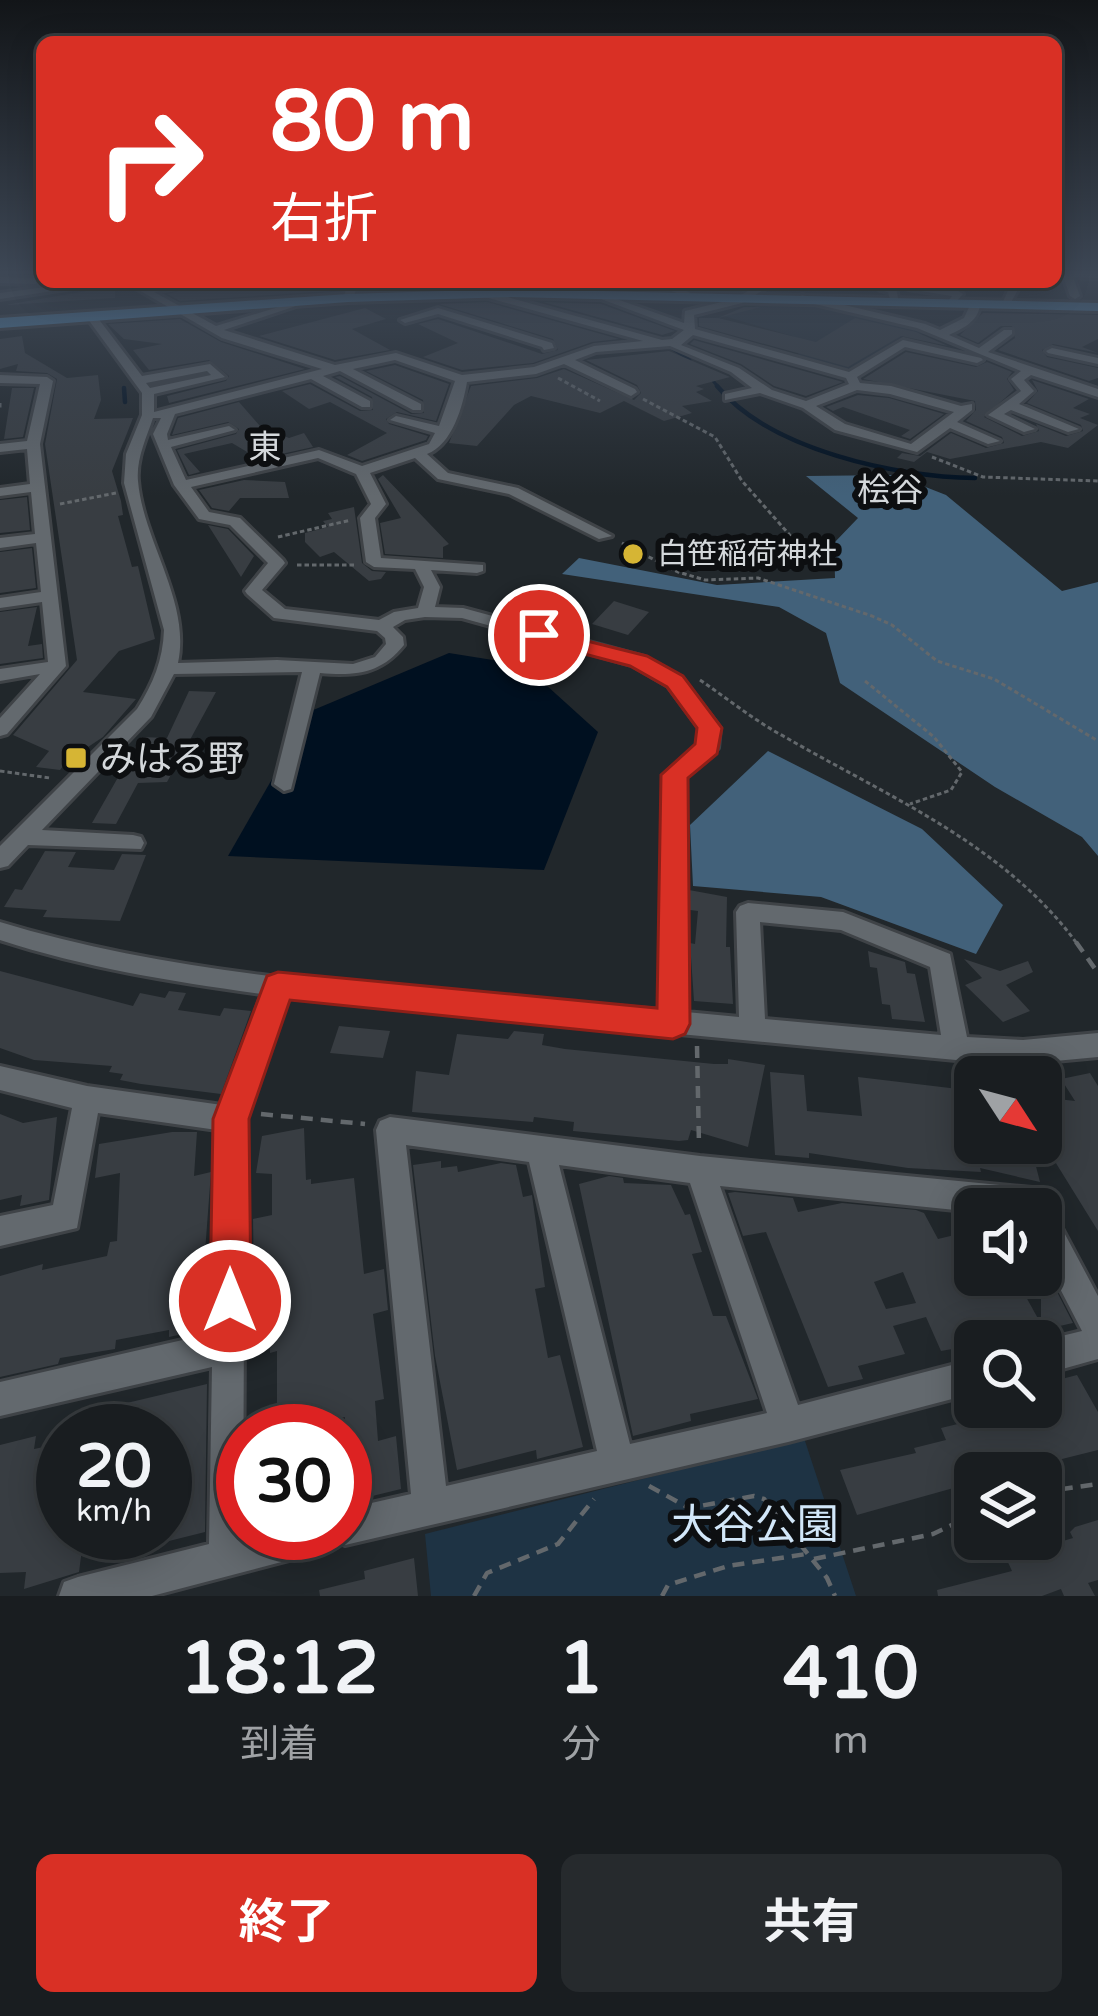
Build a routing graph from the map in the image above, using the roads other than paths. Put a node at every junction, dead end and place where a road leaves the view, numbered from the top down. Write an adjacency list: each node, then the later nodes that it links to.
1 (115, 347): 23 (street)
2 (271, 347): 17 (street)
3 (588, 347): 11 (street)
4 (617, 347): 11 (street)
5 (680, 347): 26 (street)
6 (744, 347): 22 (street)
7 (898, 347): 22 (street)
8 (919, 347): 14 (street)
9 (970, 347): 13 (street)
10 (985, 347): 13 (street)
11 (594, 349): 15 (street)
12 (1057, 349): 16 (street)
13 (980, 352): 14 (street)
14 (994, 358): 18 (street)
15 (566, 361): 20 (street); 27 (street)
16 (1098, 361)
17 (338, 368): 19 (street); 20 (street); 24 (street)
18 (1031, 370): 25 (street); 31 (street)
19 (314, 376): 24 (street); 34 (street)
20 (461, 379): 40 (street)
21 (0, 380): 42 (street)
22 (854, 381): 30 (street); 36 (street)
23 (145, 386): 23 (street); 33 (street)
24 (385, 387): 32 (street)
25 (1093, 388): 28 (street)
26 (762, 389): 29 (street); 30 (street)
27 (631, 392)
28 (1064, 396)
29 (729, 397)
30 (806, 405): 36 (street)
31 (1010, 405): 37 (street); 38 (street)
32 (417, 407)
33 (148, 415): 34 (street); 63 (street)
34 (169, 415): 43 (street)
35 (396, 419): 40 (street)
36 (948, 423): 41 (street)
37 (1069, 426)
38 (1021, 427)
39 (230, 430): 43 (street)
40 (441, 430): 45 (street)
41 (988, 438)
42 (33, 444): 44 (street); 49 (street)
43 (164, 445): 48 (street)
44 (0, 448)
45 (419, 454): 46 (street); 52 (street)
46 (362, 471): 47 (street); 55 (street)
47 (249, 476): 48 (street); 51 (street)
48 (181, 485): 60 (street)
49 (39, 488): 50 (street); 53 (street)
50 (0, 492)
51 (230, 493)
52 (604, 536)
53 (44, 537): 54 (street); 57 (street)
54 (0, 543)
55 (422, 566): 56 (street); 59 (street)
56 (477, 568)
57 (51, 596): 58 (street); 61 (street)
58 (0, 603)
59 (425, 612): 60 (street); 72 (street)
60 (382, 626): 62 (street)
61 (57, 666): 64 (street); 65 (street)
62 (312, 667): 63 (street); 66 (street)
63 (168, 670): 67 (street)
64 (0, 675)
65 (0, 730)
66 (284, 784)
67 (23, 837): 68 (street); 69 (street)
68 (133, 843)
69 (0, 860)
70 (0, 931): 71 (street)
71 (278, 986): 72 (street); 78 (street)
72 (685, 1025): 73 (street)
73 (753, 1032): 75 (street); 75 (street)
74 (1098, 1045): 75 (street)
75 (956, 1048)
76 (0, 1078): 77 (street)
77 (87, 1099): 78 (street); 82 (street)
78 (231, 1119): 86 (street)
79 (541, 1150): 80 (street); 92 (street); 93 (street)
80 (700, 1169): 81 (street); 91 (street)
81 (954, 1195)
82 (0, 1231)
83 (1062, 1260): 84 (street)
84 (1098, 1329)
85 (1098, 1343): 87 (street)
86 (230, 1346): 89 (street); 90 (street)
87 (1062, 1352)
88 (954, 1382): 91 (street)
89 (0, 1400)
90 (229, 1404)
91 (788, 1425): 92 (street)
92 (617, 1463): 93 (street)
93 (430, 1505): 94 (street)
94 (372, 1520)
95 (219, 1560): 96 (street)
96 (78, 1596)

